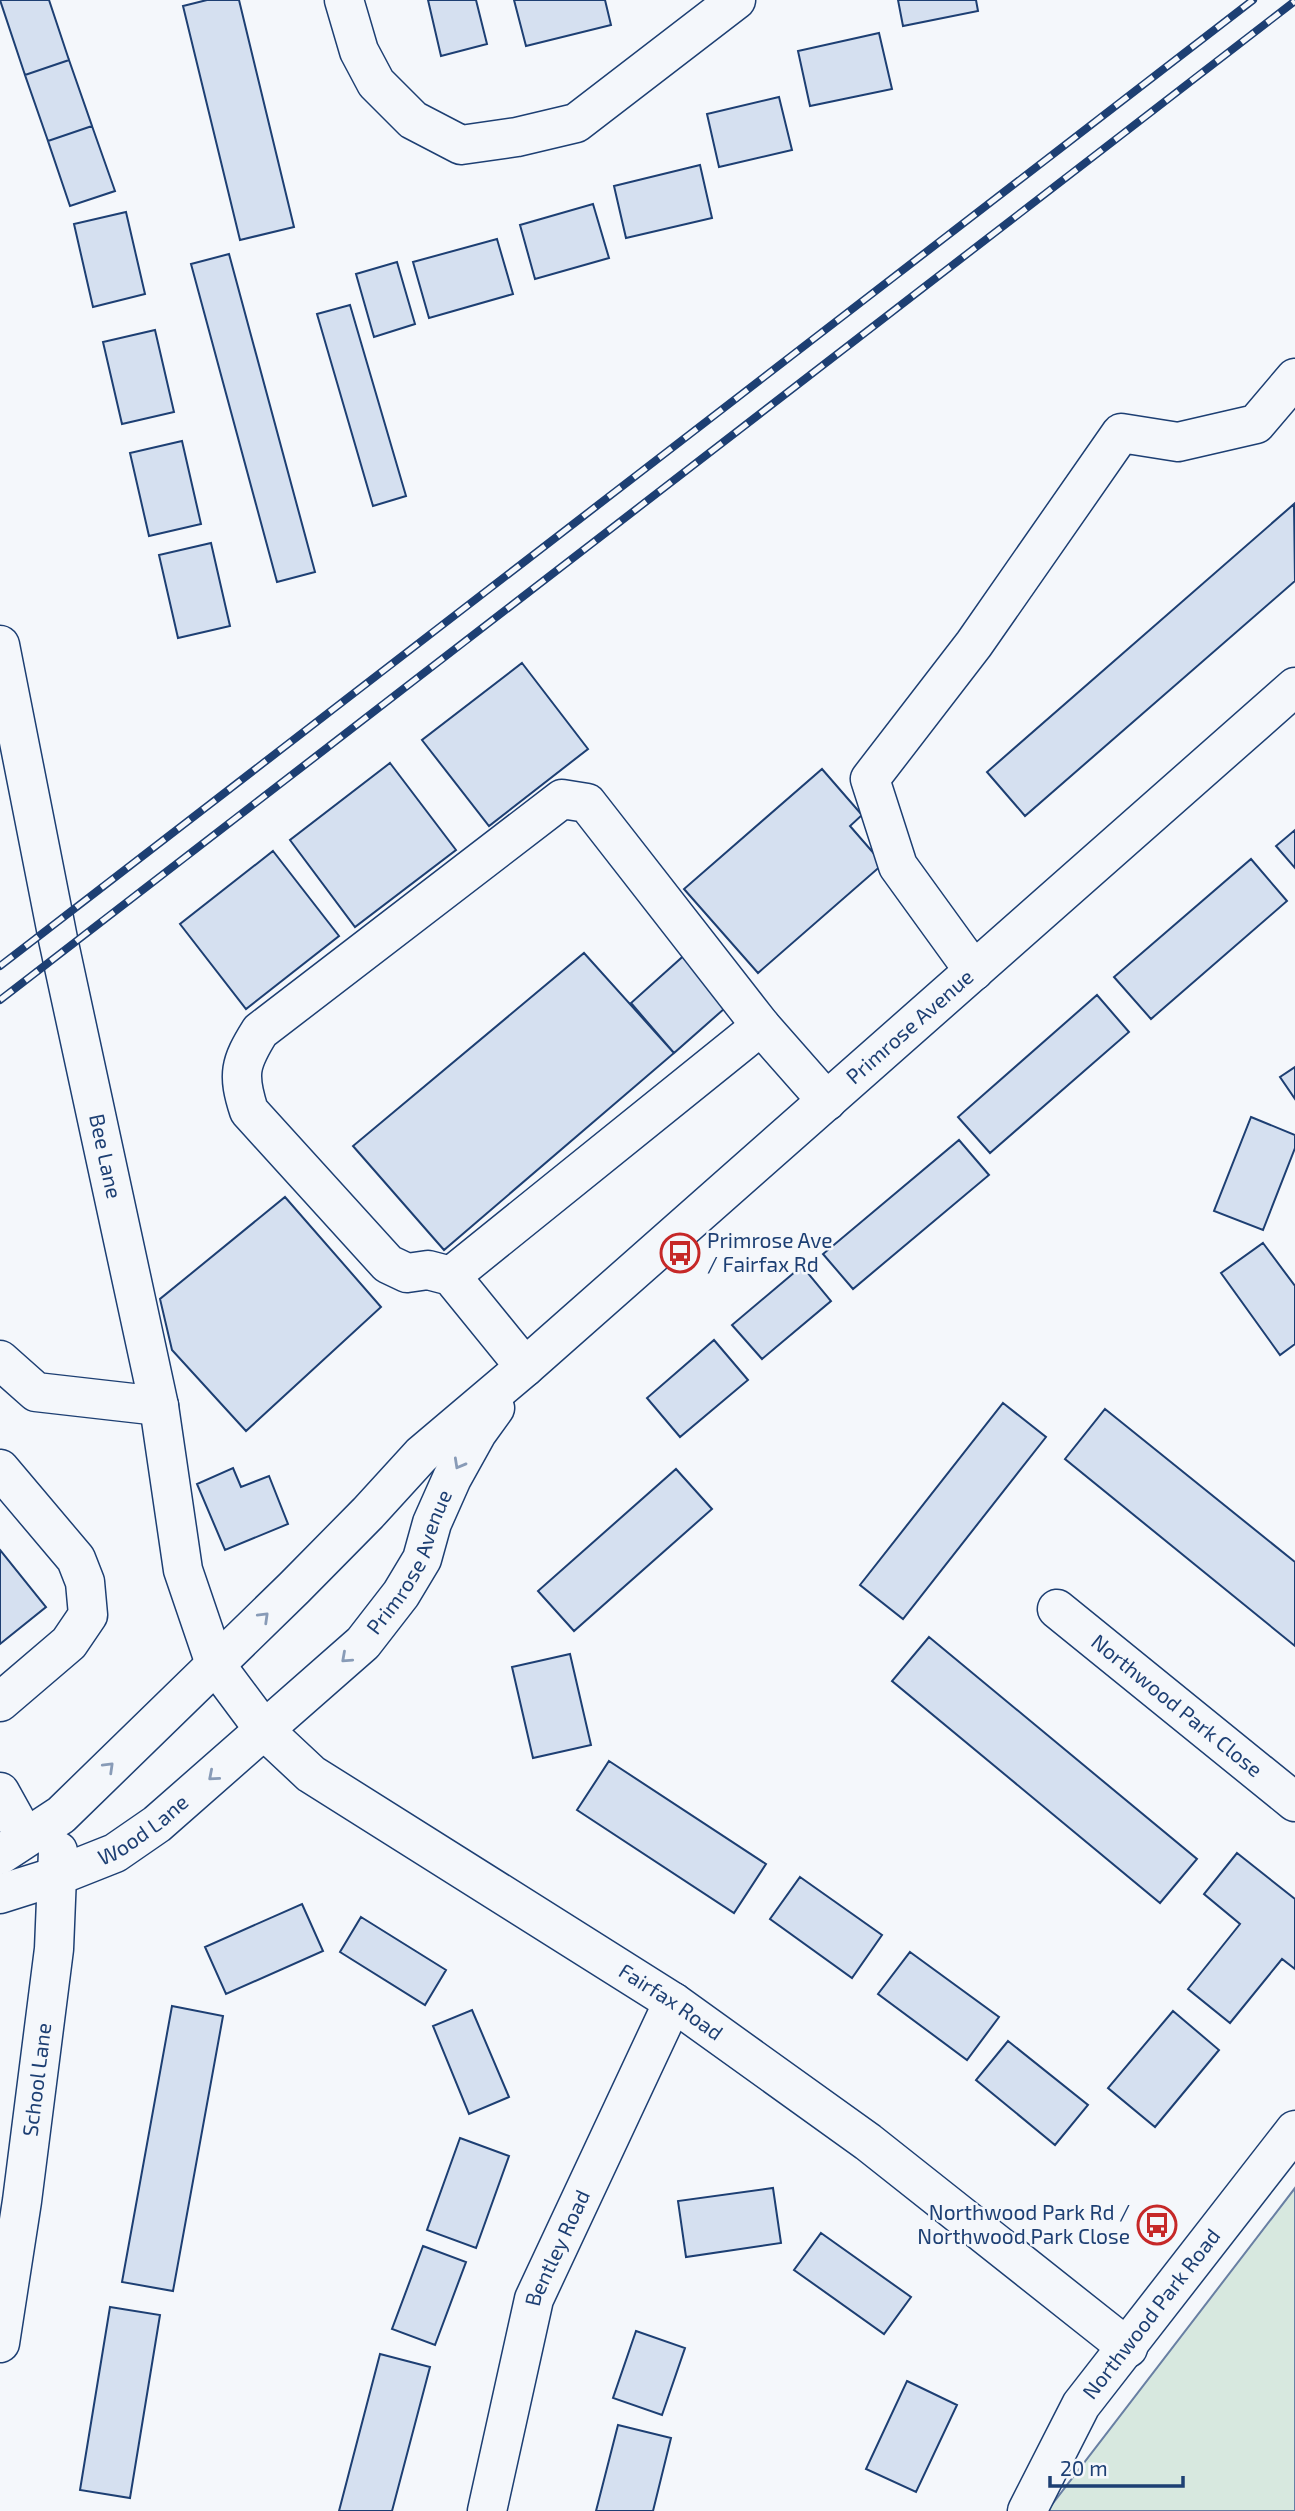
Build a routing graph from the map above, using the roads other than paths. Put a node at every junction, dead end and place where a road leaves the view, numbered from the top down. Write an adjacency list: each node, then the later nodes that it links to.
1 (344, 0): 2 (street)
2 (736, 0)
3 (1295, 379): 6 (street)
4 (0, 645): 12 (street, Bee Lane)
5 (1295, 687): 6 (street, Primrose Avenue)
6 (974, 971): 8 (street, Primrose Avenue)
7 (761, 1026): 8 (street); 9 (street); 9 (street)
8 (827, 1101): 11 (street, Primrose Avenue)
9 (450, 1276): 11 (street)
10 (0, 1360): 12 (street)
11 (525, 1367): 15 (street, Primrose Avenue, one-way to 11); 17 (street, Primrose Avenue, one-way to 17)
12 (159, 1406): 15 (street, Bee Lane)
13 (0, 1469): 16 (street)
14 (1057, 1609): 19 (street, Northwood Park Close)
15 (215, 1664): 17 (street, Fairfax Road); 20 (street, one-way to 15)
16 (0, 1702)
17 (265, 1731): 22 (street, Wood Lane, one-way to 22); 24 (street, Fairfax Road)
18 (0, 1792): 21 (street)
19 (1295, 1802)
20 (61, 1815): 21 (street); 22 (street, School Lane)
21 (13, 1846)
22 (57, 1876): 23 (street, Wood Lane); 26 (street, School Lane)
23 (0, 1894)
24 (673, 2002): 27 (street, Fairfax Road); 28 (street, Bentley Road)
25 (1295, 2130): 27 (street, Northwood Park Road)
26 (0, 2343)
27 (1128, 2347): 29 (street, Northwood Park Road)
28 (487, 2511)
29 (1027, 2511)

